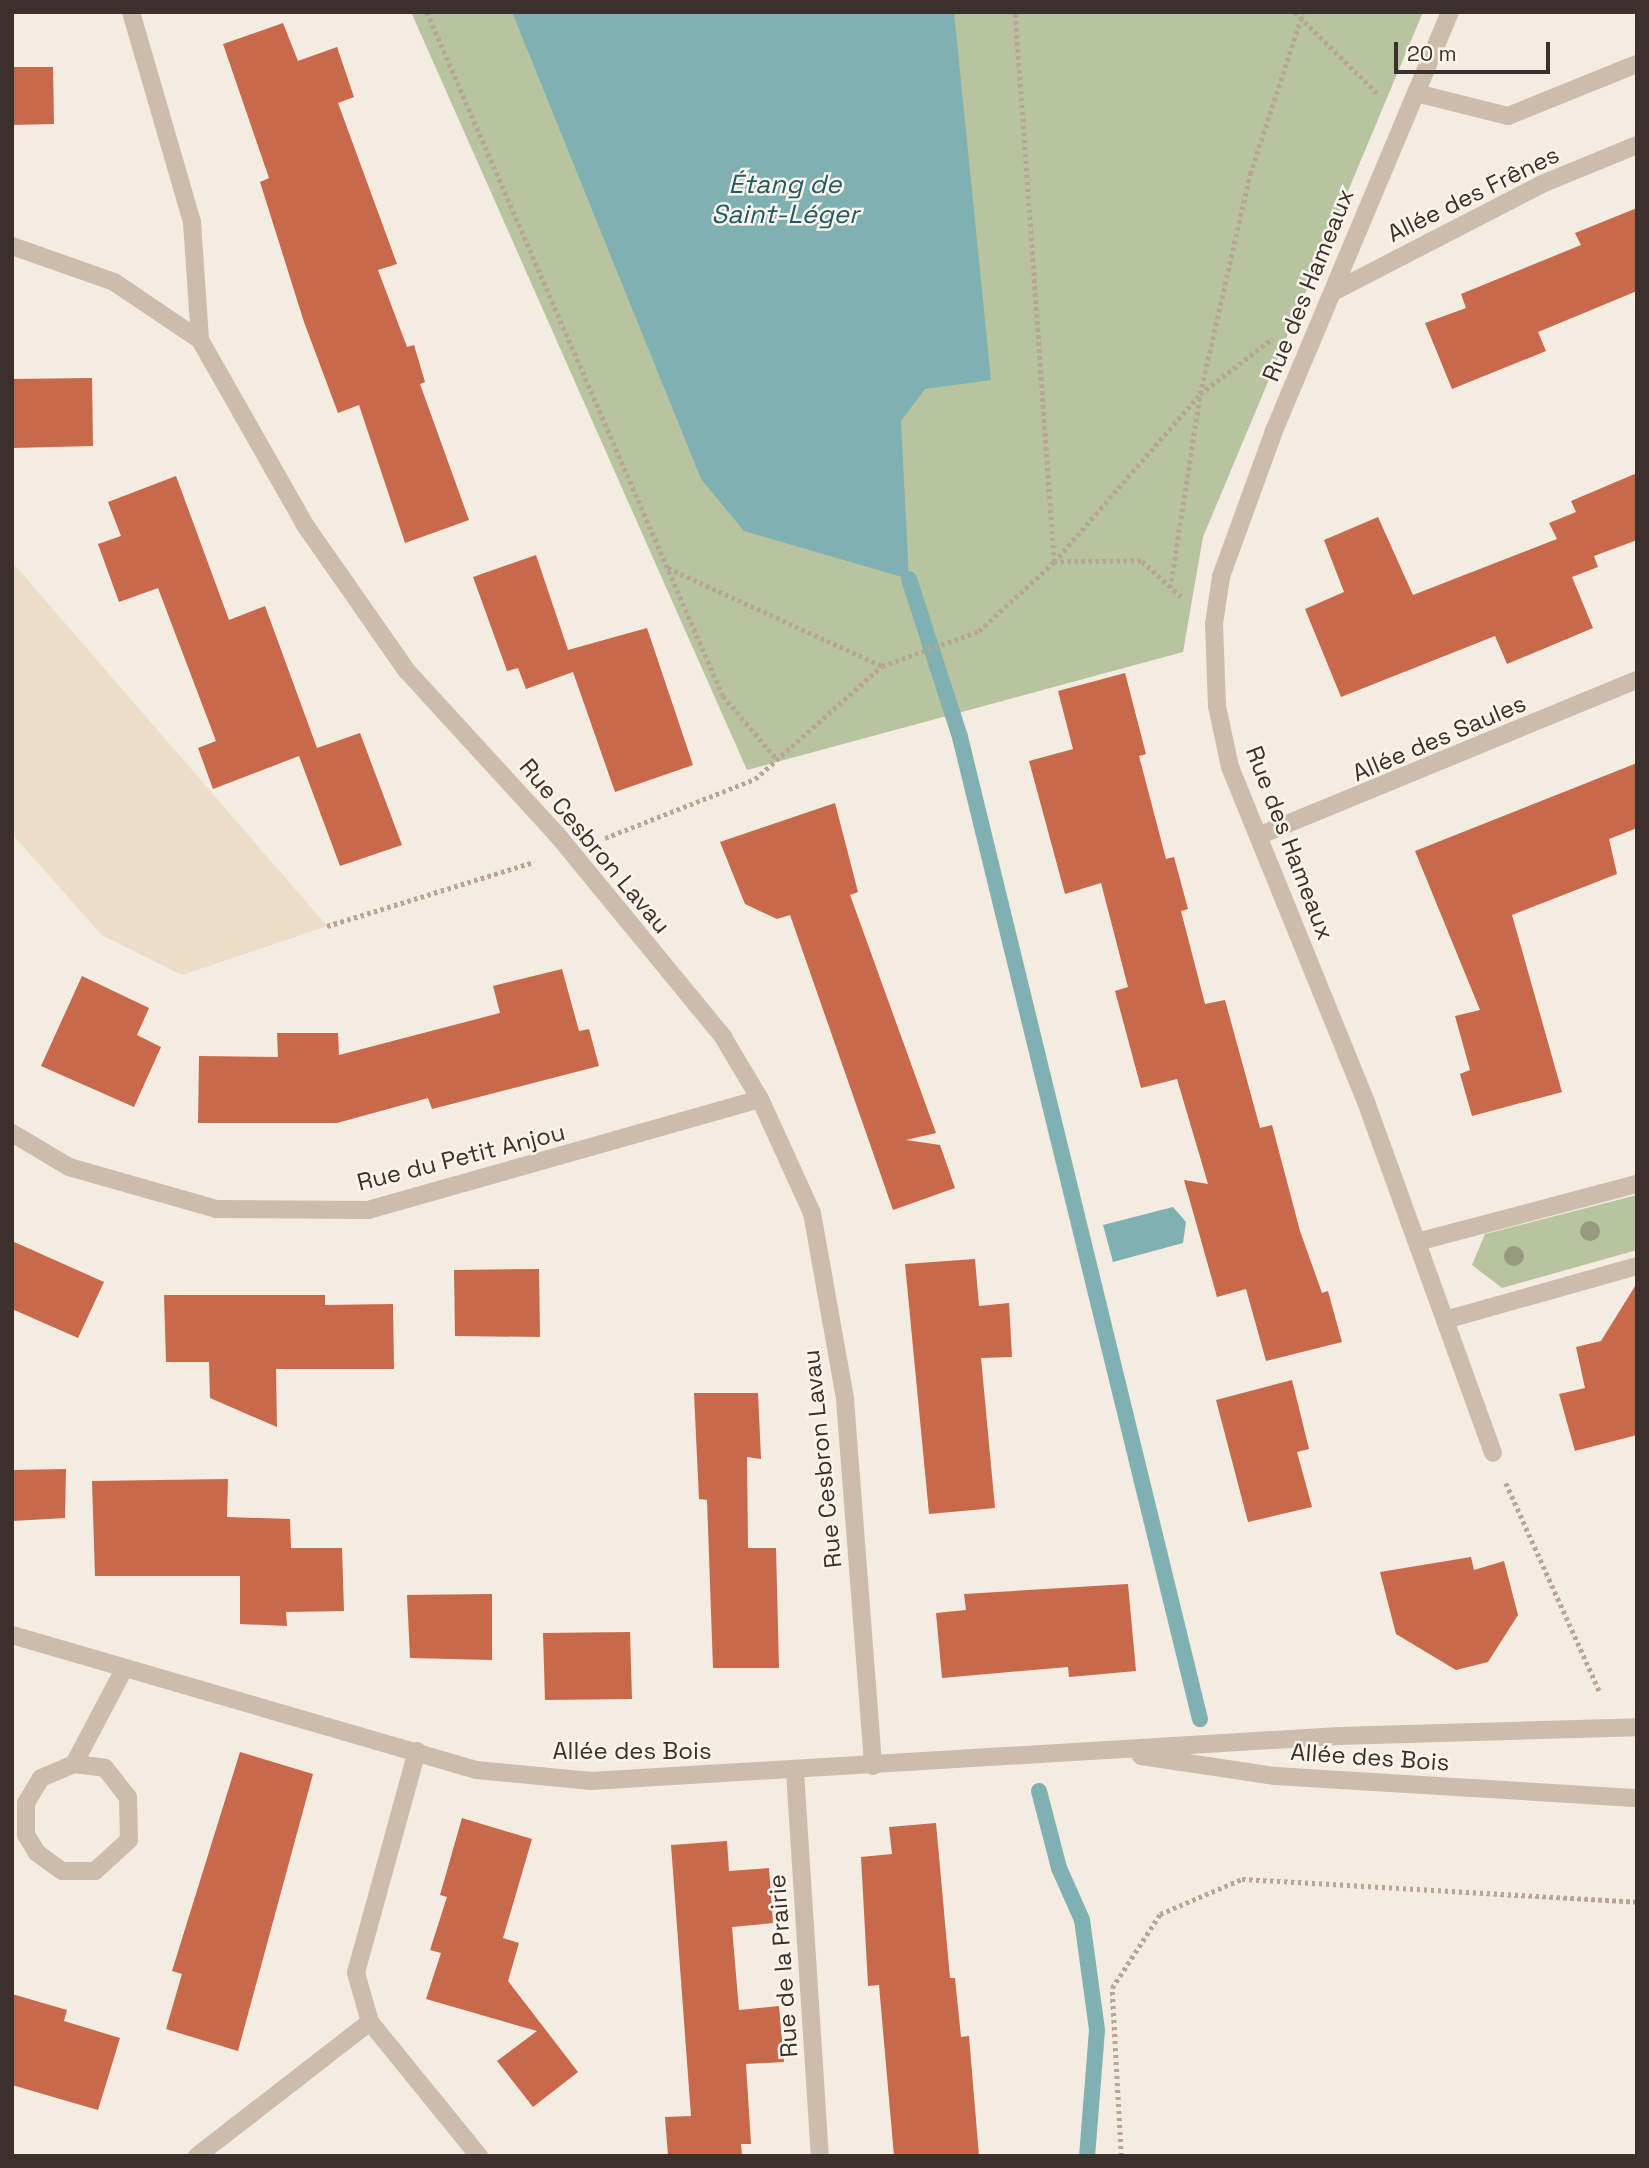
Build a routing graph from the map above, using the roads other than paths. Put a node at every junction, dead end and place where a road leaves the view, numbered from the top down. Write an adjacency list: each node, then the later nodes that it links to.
1 (131, 12): 8 (street, Rue Cesbron Lavau)
2 (1450, 12): 4 (street, Rue des Hameaux)
3 (1637, 64): 4 (street)
4 (1416, 93): 7 (street, Rue des Hameaux)
5 (1637, 145): 7 (street, Allée des Frênes)
6 (12, 246): 8 (street)
7 (1333, 292): 10 (street, Rue des Hameaux)
8 (200, 340): 11 (street, Rue Cesbron Lavau)
9 (1637, 680): 10 (street, Allée des Saules)
10 (1258, 836): 14 (street, Rue des Hameaux)
11 (760, 1099): 12 (street, Rue du Petit Anjou); 24 (street, Rue Cesbron Lavau)
12 (12, 1133)
13 (1637, 1184): 14 (street)
14 (1418, 1242): 16 (street, Rue des Hameaux)
15 (1637, 1266): 16 (street)
16 (1446, 1320): 17 (street, Rue des Hameaux)
17 (1493, 1453)
18 (12, 1635): 19 (street, Allée des Bois)
19 (124, 1669): 21 (street, Allée des Bois); 23 (street)
20 (1637, 1727): 22 (street, Allée des Bois)
21 (417, 1751): 25 (street, Allée des Bois); 27 (street)
22 (1102, 1751): 24 (street, Allée des Bois); 26 (street, Allée des Bois)
23 (74, 1764): 23 (street)
24 (873, 1766): 25 (street, Allée des Bois)
25 (795, 1772): 30 (street, Rue de la Prairie)
26 (1637, 1798)
27 (370, 2022): 28 (street); 29 (street)
28 (197, 2156)
29 (479, 2156)
30 (820, 2156)

